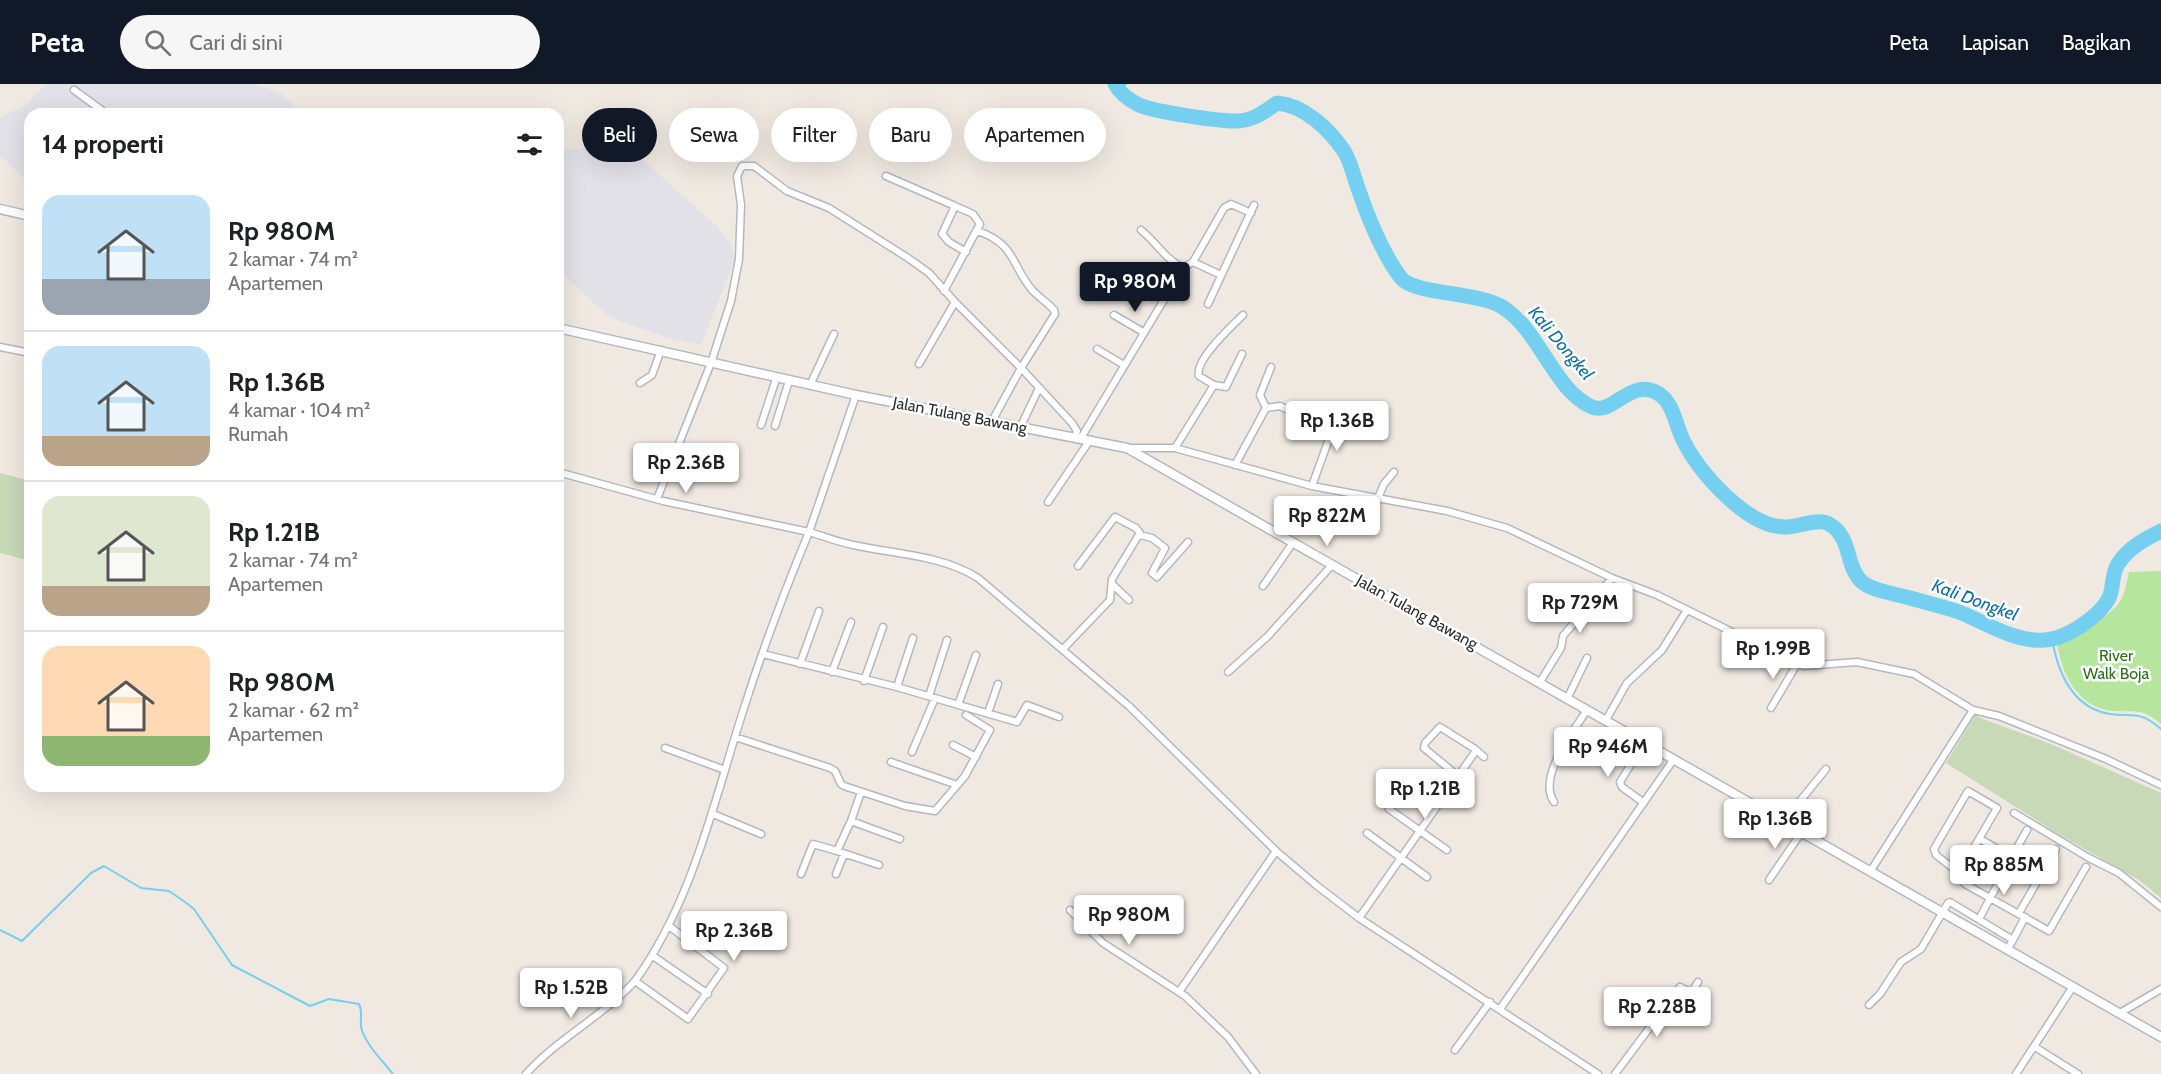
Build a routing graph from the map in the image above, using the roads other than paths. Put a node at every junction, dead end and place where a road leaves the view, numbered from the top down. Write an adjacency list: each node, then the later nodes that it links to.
1 (74, 90): 2 (street)
2 (99, 108)
3 (886, 176): 5 (street)
4 (1254, 205): 7 (street)
5 (956, 206): 10 (street); 11 (street)
6 (0, 209): 8 (street)
7 (1251, 213): 12 (street); 14 (street)
8 (24, 215)
9 (1141, 230): 13 (street)
10 (978, 231): 11 (street); 34 (street)
11 (966, 252): 16 (street)
12 (1193, 262): 13 (street); 14 (street)
13 (1183, 268): 17 (street)
14 (1221, 275): 19 (street)
15 (1142, 286): 17 (street)
16 (944, 291): 18 (street); 30 (street)
17 (1163, 300): 23 (street)
18 (955, 302): 31 (street); 34 (street)
19 (1208, 304)
20 (1114, 315): 23 (street)
21 (1243, 315): 39 (street)
22 (564, 329): 27 (street, Jalan Tulang Bawang)
23 (1143, 332): 32 (street)
24 (834, 334): 38 (street)
25 (0, 347): 28 (street)
26 (1097, 349): 32 (street)
27 (661, 350): 30 (street, Jalan Tulang Bawang); 37 (street)
28 (24, 352)
29 (1242, 354): 39 (street)
30 (711, 363): 35 (street, Jalan Tulang Bawang); 57 (street)
31 (919, 364)
32 (1124, 365): 49 (street)
33 (1271, 367): 42 (street)
34 (1021, 368): 40 (street); 45 (street)
35 (776, 379): 36 (street, Jalan Tulang Bawang); 46 (street)
36 (789, 381): 38 (street, Jalan Tulang Bawang); 47 (street)
37 (640, 383)
38 (810, 385): 41 (street, Jalan Tulang Bawang)
39 (1214, 385): 51 (street)
40 (1039, 388): 48 (street); 49 (street)
41 (856, 395): 45 (street, Jalan Tulang Bawang); 59 (street)
42 (1266, 408): 44 (street); 52 (street)
43 (1345, 409): 55 (street)
44 (1296, 414)
45 (991, 423): 48 (street, Jalan Tulang Bawang)
46 (760, 425)
47 (775, 426)
48 (1020, 428): 49 (street, Jalan Tulang Bawang)
49 (1082, 438): 50 (street, Jalan Tulang Bawang); 58 (street)
50 (1127, 448): 51 (street); 62 (street, Jalan Tulang Bawang)
51 (1175, 448): 52 (street)
52 (1234, 465): 55 (street)
53 (1394, 472): 56 (street)
54 (564, 474): 57 (street)
55 (1312, 486): 56 (street)
56 (1378, 498): 67 (street)
57 (657, 499): 59 (street)
58 (1048, 502)
59 (809, 532): 77 (street); 78 (street)
60 (1140, 535): 63 (street); 66 (street); 68 (street)
61 (1188, 542): 64 (street)
62 (1292, 544): 65 (street, Jalan Tulang Bawang); 69 (street)
63 (1165, 549): 64 (street); 64 (street)
64 (1176, 555)
65 (1332, 565): 84 (street); 86 (street, Jalan Tulang Bawang)
66 (1078, 566)
67 (1612, 578): 71 (street); 86 (street)
68 (1112, 584): 70 (street); 77 (street)
69 (1263, 586)
70 (1129, 600)
71 (1687, 610): 82 (street); 98 (street)
72 (819, 611): 81 (street)
73 (851, 622): 83 (street)
74 (883, 627): 85 (street)
75 (913, 638): 88 (street)
76 (947, 640): 89 (street)
77 (1062, 649): 133 (street)
78 (763, 654): 81 (street); 99 (street)
79 (976, 655): 91 (street)
80 (1587, 658): 90 (street)
81 (800, 664): 83 (street)
82 (1797, 664): 92 (street); 94 (street)
83 (832, 672): 85 (street)
84 (1228, 672)
85 (864, 681): 88 (street)
86 (1540, 682): 90 (street, Jalan Tulang Bawang)
87 (998, 684): 95 (street)
88 (897, 687): 89 (street)
89 (932, 697): 91 (street); 104 (street)
90 (1567, 699): 93 (street, Jalan Tulang Bawang)
91 (958, 705): 95 (street)
92 (1771, 708)
93 (1587, 710): 98 (street, Jalan Tulang Bawang); 116 (street)
94 (1972, 710): 113 (street); 139 (street)
95 (988, 713): 97 (street)
96 (966, 715): 105 (street)
97 (1059, 717)
98 (1606, 720): 100 (street, Jalan Tulang Bawang)
99 (735, 737): 110 (street); 115 (street)
100 (1644, 742): 107 (street, Jalan Tulang Bawang); 118 (street)
101 (953, 745): 105 (street)
102 (664, 748): 110 (street)
103 (1475, 749): 106 (street); 111 (street); 111 (street)
104 (912, 752)
105 (976, 757): 112 (street)
106 (1484, 757)
107 (1674, 759): 118 (street); 123 (street, Jalan Tulang Bawang)
108 (891, 762): 112 (street)
109 (1826, 769): 123 (street)
110 (726, 770): 121 (street)
111 (1458, 777): 117 (street)
112 (957, 785): 115 (street)
113 (2161, 785)
114 (1419, 788): 117 (street)
115 (861, 792): 122 (street)
116 (1554, 802)
117 (1440, 803): 125 (street)
118 (1644, 803): 165 (street)
119 (1389, 809): 125 (street)
120 (2014, 813): 147 (street)
121 (713, 814): 128 (street); 153 (street)
122 (851, 821): 129 (street); 134 (street)
123 (1783, 822): 127 (street, Jalan Tulang Bawang)
124 (2027, 830): 135 (street)
125 (1420, 831): 132 (street); 136 (street)
126 (1367, 833): 136 (street)
127 (1801, 833): 139 (street, Jalan Tulang Bawang); 145 (street)
128 (762, 834)
129 (900, 839)
130 (1980, 839): 135 (street); 140 (street); 140 (street)
131 (2056, 849): 143 (street)
132 (1447, 850)
133 (1276, 851): 151 (street); 161 (street)
134 (840, 853): 137 (street); 141 (street); 142 (street)
135 (2012, 857): 143 (street); 146 (street)
136 (1401, 858): 144 (street); 151 (street)
137 (879, 866)
138 (2086, 867): 150 (street)
139 (1870, 873): 149 (street, Jalan Tulang Bawang)
140 (1959, 873): 146 (street)
141 (801, 874)
142 (836, 874)
143 (2041, 874): 150 (street)
144 (1427, 877)
145 (1769, 880)
146 (1989, 898): 150 (street); 152 (street)
147 (2161, 908)
148 (1070, 910): 161 (street)
149 (1944, 913): 152 (street); 155 (street, Jalan Tulang Bawang); 164 (street)
150 (2022, 915): 154 (street)
151 (1359, 918): 163 (street)
152 (1979, 919): 154 (street)
153 (669, 926): 156 (street); 162 (street)
154 (2013, 940): 155 (street)
155 (2007, 950): 159 (street, Jalan Tulang Bawang)
156 (653, 956): 157 (street); 162 (street)
157 (635, 981): 162 (street); 170 (street)
158 (1698, 982): 173 (street)
159 (2072, 988): 166 (street, Jalan Tulang Bawang); 168 (street)
160 (2161, 989): 166 (street)
161 (1179, 992): 171 (street)
162 (708, 994)
163 (1490, 1002): 165 (street); 169 (street)
164 (1869, 1005)
165 (1500, 1009): 172 (street)
166 (2120, 1013): 167 (street, Jalan Tulang Bawang)
167 (2161, 1037)
168 (2035, 1047): 174 (street); 175 (street)
169 (1455, 1050)
170 (526, 1074)
171 (1256, 1074)
172 (1598, 1074)
173 (1615, 1074)
174 (2016, 1074)
175 (2078, 1074)

